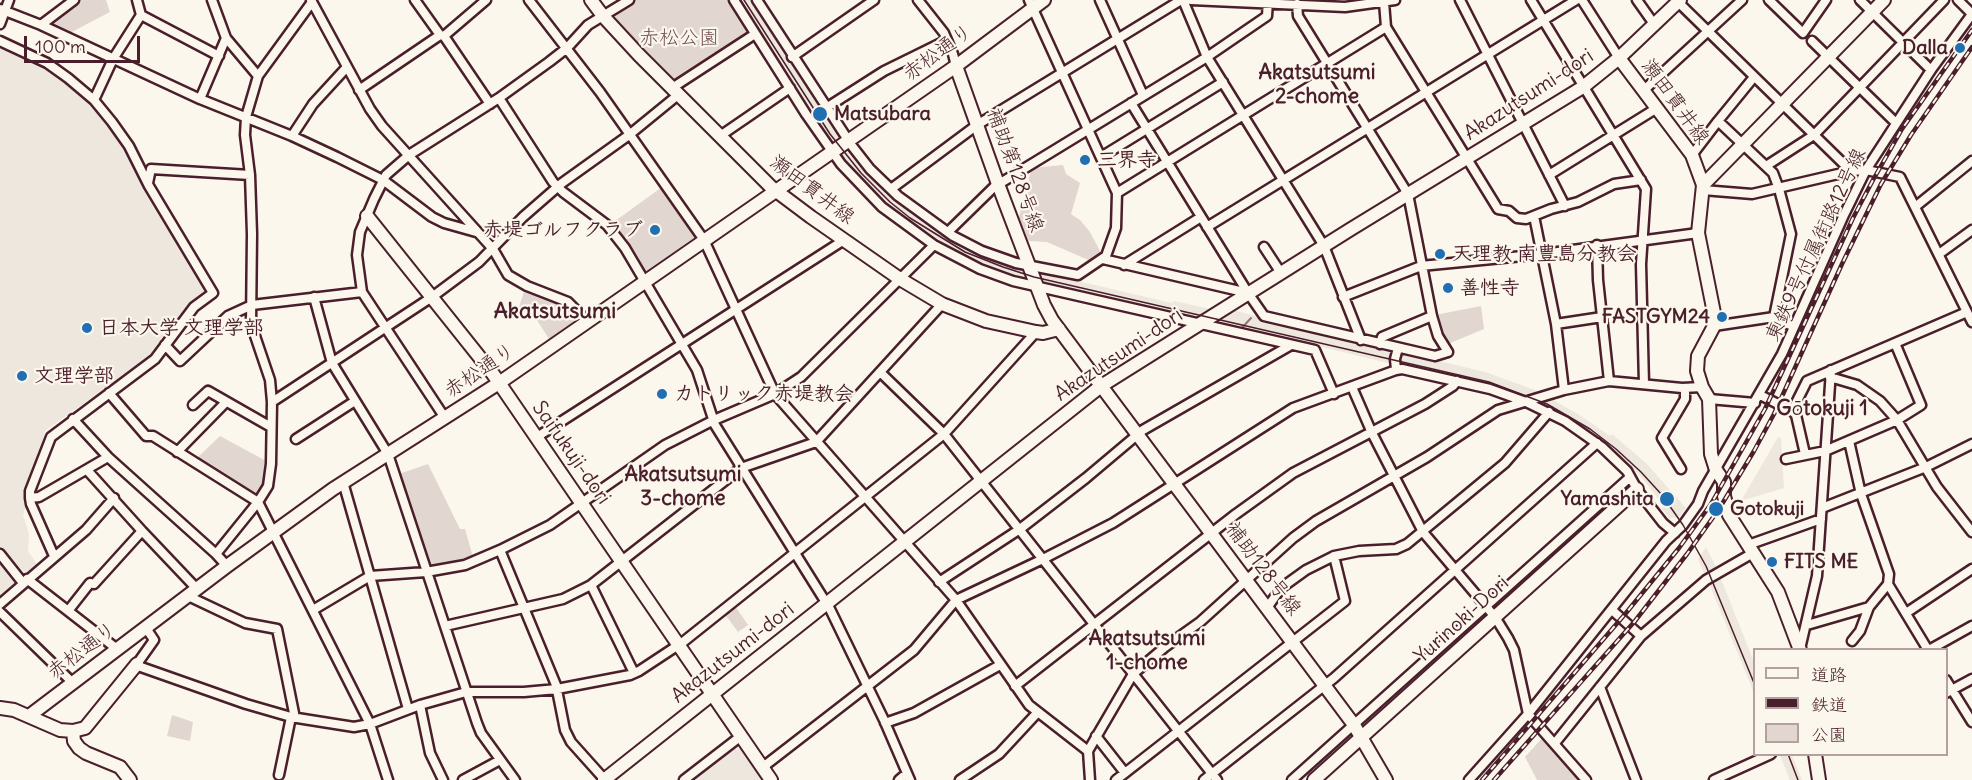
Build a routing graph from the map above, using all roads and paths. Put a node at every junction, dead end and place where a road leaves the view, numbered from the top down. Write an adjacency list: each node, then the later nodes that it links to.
1 (9, 0): 37 (street)
2 (74, 0): 45 (street)
3 (137, 0): 40 (street)
4 (212, 0): 50 (street)
5 (416, 0): 49 (street)
6 (486, 0): 49 (street)
7 (529, 0): 56 (street)
8 (591, 0): 41 (street, 瀬田貫井線)
9 (629, 0): 41 (street)
10 (734, 0): 48 (street)
11 (757, 0): 59 (street)
12 (874, 0): 59 (street)
13 (918, 0): 51 (street)
14 (1044, 0): 35 (street, 赤松通り)
15 (1100, 0): 52 (street)
16 (1182, 0): 52 (street); 60 (street)
17 (1191, 0): 33 (street)
18 (1395, 0): 34 (street)
19 (1460, 0): 57 (street)
20 (1531, 0): 42 (street)
21 (1576, 0): 42 (street)
22 (1582, 0): 62 (street)
23 (1637, 0): 44 (street)
24 (1742, 0): 47 (street)
25 (1768, 0): 26 (street)
26 (1826, 0)
27 (1860, 0): 38 (street)
28 (1884, 0): 38 (street)
29 (1944, 0): 55 (street)
30 (1958, 0): 39 (street)
31 (311, 1): 66 (street); 69 (street)
32 (1679, 1): 44 (street, Akazutsumi-dori); 47 (street)
33 (1268, 2): 36 (street); 60 (street)
34 (1383, 2): 36 (street); 46 (street)
35 (1031, 4): 65 (street, 赤松通り); 68 (street)
36 (1297, 4): 64 (street)
37 (2, 10): 43 (street); 45 (street)
38 (1873, 12): 55 (street); 61 (street)
39 (1972, 14): 67 (street, 東鉄9号付属街路12号線)
40 (141, 15): 58 (street); 63 (street)
41 (603, 16): 56 (street); 77 (street, 瀬田貫井線)
42 (1543, 20): 57 (street); 72 (street)
43 (0, 24)
44 (1654, 24): 62 (street, Akazutsumi-dori)
45 (41, 26): 63 (street)
46 (1386, 27): 64 (street); 78 (street)
47 (1708, 32): 70 (street); 76 (street)
48 (755, 34): 73 (street); 77 (street)
49 (442, 35): 75 (street); 84 (street)
50 (226, 38): 58 (street); 69 (street)
51 (947, 39): 65 (street); 86 (street)
52 (1117, 39): 68 (street); 79 (street)
53 (0, 41): 82 (street)
54 (1812, 41): 61 (street)
55 (1903, 42): 67 (street); 74 (street)
56 (567, 48): 80 (street); 97 (street)
57 (1488, 54): 78 (street); 92 (street)
58 (219, 56): 81 (street)
59 (792, 57): 86 (street)
60 (1207, 57): 71 (street); 79 (street)
61 (1828, 57): 74 (street); 85 (street)
62 (1619, 58): 72 (street, Akazutsumi-dori); 76 (street, 瀬田貫井線)
63 (113, 59): 81 (street); 82 (street)
64 (1327, 63): 88 (street); 94 (street)
65 (956, 66): 93 (street, 補助第128号線); 102 (street, 赤松通り)
66 (347, 67): 75 (street); 100 (street)
67 (1931, 70): 91 (street, 東鉄9号付属街路12号線)
68 (1061, 72): 93 (street); 95 (street)
69 (258, 76): 89 (street)
70 (1754, 77): 85 (street); 90 (street)
71 (1223, 82): 88 (street); 96 (street)
72 (1584, 87): 92 (street, Akazutsumi-dori); 98 (street)
73 (790, 88): 101 (street); 104 (street)
74 (1859, 88): 91 (street); 99 (street)
75 (359, 90): 105 (street)
76 (1644, 90): 87 (street, 瀬田貫井線)
77 (675, 92): 97 (street); 101 (street, 瀬田貫井線)
78 (1426, 92): 94 (street); 108 (street)
79 (1143, 95): 83 (street)
80 (499, 98): 84 (street); 121 (street)
81 (200, 99): 89 (street)
82 (94, 100): 119 (street)
83 (1131, 103): 95 (street); 96 (street)
84 (490, 104): 105 (street)
85 (1782, 104): 99 (street); 103 (street)
86 (826, 108): 102 (street)
87 (1657, 108): 98 (street); 106 (street, 瀬田貫井線)
88 (1244, 115): 110 (street); 117 (street)
89 (246, 117): 100 (street); 114 (street)
90 (1718, 121): 103 (street); 106 (street)
91 (1896, 123): 112 (street, 東鉄9号付属街路12号線)
92 (1523, 124): 108 (street, Akazutsumi-dori); 115 (street)
93 (977, 125): 120 (street, 補助第128号線); 123 (street)
94 (1368, 128): 117 (street); 127 (street)
95 (1088, 129): 107 (street); 120 (street)
96 (1147, 129): 107 (street); 110 (street)
97 (629, 135): 121 (street); 138 (street)
98 (1614, 135): 115 (street); 118 (street)
99 (1814, 135): 111 (street); 113 (street)
100 (292, 136): 116 (street)
101 (720, 136): 125 (street, 瀬田貫井線)
102 (848, 140): 104 (street, 赤松通り); 123 (street)
103 (1743, 145): 111 (street); 122 (street)
104 (832, 152): 125 (street, 赤松通り); 141 (street)
105 (409, 155): 116 (street); 135 (street)
106 (1692, 155): 122 (street, 瀬田貫井線)
107 (1101, 158): 126 (street)
108 (1466, 158): 127 (street, Akazutsumi-dori); 131 (street)
109 (1972, 161): 129 (street)
110 (1167, 162): 126 (street); 132 (street)
111 (1766, 166): 124 (street)
112 (1866, 170): 113 (street); 129 (street); 173 (street, 東鉄9号付属街路12号線)
113 (1851, 171): 124 (street)
114 (250, 175): 119 (street); 161 (street)
115 (1549, 175): 128 (street)
116 (383, 180): 130 (street); 135 (street)
117 (1283, 180): 133 (street); 143 (street)
118 (1641, 180): 128 (street); 140 (street)
119 (148, 183): 181 (street)
120 (998, 184): 136 (street); 150 (street, 補助第128号線)
121 (558, 187): 145 (street); 154 (street)
122 (1703, 187): 124 (street); 137 (street, 瀬田貫井線)
123 (891, 189): 136 (street)
124 (1779, 189): 167 (street)
125 (775, 191): 138 (street, 赤松通り); 139 (street, 瀬田貫井線)
126 (1117, 193): 148 (street)
127 (1408, 194): 143 (street, Akazutsumi-dori); 151 (street)
128 (1564, 206): 131 (street)
129 (1915, 207): 147 (street)
130 (367, 216): 156 (street); 159 (street, Saifukuji-dori)
131 (1534, 216): 146 (street)
132 (1201, 217): 133 (street); 149 (street)
133 (1207, 227): 157 (street)
134 (1972, 230): 147 (street)
135 (476, 232): 145 (street)
136 (948, 232): 150 (street)
137 (1698, 233): 140 (street); 172 (street, 瀬田貫井線)
138 (704, 240): 154 (street, 赤松通り); 163 (street)
139 (844, 240): 153 (street, 瀬田貫井線); 163 (street)
140 (1643, 241): 142 (street); 191 (street)
141 (934, 245): 153 (street); 155 (street)
142 (1597, 245): 146 (street); 166 (street)
143 (1324, 246): 152 (street, Akazutsumi-dori); 160 (street)
144 (1264, 247): 152 (street)
145 (493, 249): 159 (street); 168 (street)
146 (1543, 254): 151 (street); 171 (street)
147 (1939, 254): 164 (street)
148 (1103, 259): 149 (street); 150 (street)
149 (1124, 265): 157 (street)
150 (1030, 266): 155 (street, 補助第128号線)
151 (1421, 266): 160 (street); 165 (street)
152 (1281, 273): 157 (street, Akazutsumi-dori)
153 (900, 279): 162 (street, 瀬田貫井線); 198 (street)
154 (645, 281): 168 (street, 赤松通り); 179 (street)
155 (1038, 287): 170 (street); 175 (street)
156 (362, 292): 158 (street); 174 (street)
157 (1248, 293): 170 (street, Akazutsumi-dori); 177 (street)
158 (314, 297): 161 (street); 184 (street)
159 (432, 297): 174 (street); 190 (street, Saifukuji-dori)
160 (1343, 297): 177 (street)
161 (252, 304): 181 (street); 204 (street)
162 (942, 304): 176 (street, 瀬田貫井線); 186 (street)
163 (736, 310): 179 (street); 198 (street)
164 (1967, 312): 169 (street); 178 (street)
165 (1432, 316): 180 (street); 183 (street)
166 (1602, 317): 171 (street); 189 (street)
167 (1774, 317): 172 (street); 173 (street)
168 (587, 321): 190 (street, 赤松通り)
169 (1972, 322)
170 (1199, 324): 182 (street); 192 (street, Akazutsumi-dori)
171 (1556, 324): 196 (street)
172 (1714, 326): 194 (street)
173 (1794, 327): 201 (street, 東鉄9号付属街路12号線)
174 (385, 328): 184 (street); 209 (street)
175 (1059, 329): 176 (street, 瀬田貫井線); 192 (street)
176 (1036, 332): 215 (street)
177 (1361, 340): 180 (street)
178 (1895, 343): 187 (street); 212 (street)
179 (682, 344): 211 (street); 217 (street)
180 (1380, 344): 183 (street)
181 (165, 345): 197 (street)
182 (1291, 345): 199 (street); 216 (street)
183 (1398, 348): 185 (street)
184 (332, 363): 202 (street); 204 (street)
185 (1396, 370): 188 (street); 193 (street)
186 (880, 372): 215 (street); 220 (street)
187 (1831, 374): 207 (street); 212 (street); 223 (street)
188 (1456, 381): 205 (street); 214 (street)
189 (1609, 381): 191 (street); 196 (street)
190 (499, 383): 209 (street, 赤松通り); 217 (street, Saifukuji-dori)
191 (1644, 384): 195 (street)
192 (1101, 386): 216 (street, 補助128号線); 237 (street, Akazutsumi-dori)
193 (1352, 387): 199 (street); 214 (street)
194 (1702, 387): 195 (street); 200 (street)
195 (1685, 388): 231 (street)
196 (1564, 390): 205 (street)
197 (109, 393): 210 (street); 224 (street)
198 (775, 394): 211 (street); 220 (street)
199 (1334, 394): 238 (street)
200 (1709, 399): 201 (street); 233 (street)
201 (1757, 399): 207 (street); 233 (street, 東鉄9号付属街路12号線)
202 (355, 401): 218 (street); 225 (street)
203 (226, 402): 206 (street); 213 (street); 224 (street)
204 (272, 402): 213 (street)
205 (1526, 402): 208 (street); 234 (street)
206 (193, 405)
207 (1792, 411): 226 (street)
208 (1549, 412): 221 (street); 252 (street)
209 (445, 418): 225 (street, 赤松通り)
210 (73, 419): 227 (street); 242 (street)
211 (714, 420): 230 (street); 245 (street)
212 (1897, 420): 219 (street); 229 (street)
213 (271, 427): 244 (street)
214 (1371, 433): 234 (street); 255 (street)
215 (944, 434): 237 (street); 241 (street)
216 (1138, 435): 238 (street, 補助128号線); 249 (street)
217 (537, 437): 245 (street, Saifukuji-dori)
218 (296, 439)
219 (1849, 441): 223 (street); 240 (street)
220 (816, 442): 230 (street); 241 (street)
221 (1596, 443): 235 (street); 267 (street)
222 (1972, 444): 229 (street)
223 (1824, 451): 226 (street); 246 (street)
224 (177, 452): 244 (street)
225 (388, 454): 236 (street, 赤松通り); 269 (street)
226 (1804, 454): 228 (street)
227 (108, 457): 232 (street); 261 (street)
228 (1786, 459)
229 (1926, 467): 240 (street); 248 (street)
230 (741, 468): 259 (street); 265 (street)
231 (1681, 469)
232 (87, 470): 242 (street); 243 (street)
233 (1716, 470): 253 (street, 東鉄9号付属街路12号線); 257 (street)
234 (1394, 476): 252 (street); 271 (street)
235 (1629, 478): 239 (street); 280 (street)
236 (344, 482): 251 (street, 赤松通り); 270 (street)
237 (982, 482): 249 (street); 256 (street, Akazutsumi-dori)
238 (1175, 483): 255 (street, 補助128号線); 264 (street)
239 (1637, 489): 253 (street); 289 (street, Yurinoki-Dori)
240 (1861, 494): 246 (street); 274 (street)
241 (865, 497): 256 (street); 259 (street)
242 (30, 498): 262 (street)
243 (114, 498): 250 (street); 262 (street)
244 (258, 502): 251 (street); 261 (street)
245 (582, 504): 258 (street); 265 (street, Saifukuji-dori)
246 (1822, 508): 247 (street)
247 (1821, 519): 257 (street); 291 (street)
248 (1969, 522): 254 (street)
249 (1020, 529): 264 (street); 273 (street)
250 (142, 531): 276 (street); 286 (street)
251 (274, 531): 266 (street, 赤松通り); 284 (street)
252 (1423, 532): 263 (street); 267 (street)
253 (1675, 532): 285 (street, 東鉄9号付属街路12号線)
254 (1972, 532)
255 (1213, 534): 271 (street, 補助128号線); 290 (street)
256 (905, 542): 273 (street); 279 (street, Akazutsumi-dori)
257 (1751, 549): 295 (street); 299 (street)
258 (500, 550): 269 (street); 282 (street)
259 (795, 553): 279 (street); 298 (street)
260 (0, 554): 272 (street)
261 (216, 554): 266 (street)
262 (54, 556): 272 (street)
263 (1334, 556): 283 (street); 296 (street)
264 (1043, 559): 277 (street); 290 (street)
265 (622, 561): 275 (street); 298 (street, Saifukuji-dori)
266 (227, 566): 276 (street, 赤松通り)
267 (1454, 569): 280 (street); 311 (street)
268 (1972, 569): 288 (street)
269 (426, 572): 270 (street); 292 (street)
270 (370, 576): 284 (street); 320 (street)
271 (1246, 580): 283 (street, 補助128号線); 307 (street)
272 (25, 581): 278 (street); 286 (street)
273 (939, 582): 277 (street)
274 (1888, 584): 281 (street); 288 (street)
275 (591, 585): 282 (street); 306 (street)
276 (192, 593): 294 (street, 赤松通り); 324 (street)
277 (956, 600): 305 (street); 310 (street)
278 (0, 604)
279 (827, 604): 310 (street); 317 (street, Akazutsumi-dori)
280 (1486, 606): 289 (street); 328 (street)
281 (1869, 607): 291 (street); 297 (street)
282 (524, 608): 292 (street); 314 (street)
283 (1267, 608): 296 (street, 補助128号線)
284 (313, 610): 327 (street)
285 (1612, 610): 295 (street); 322 (street, 東鉄9号付属街路12号線)
286 (68, 611): 303 (street)
287 (0, 612): 309 (street)
288 (1906, 614): 301 (street)
289 (1495, 617): 322 (street); 333 (street, Yurinoki-Dori)
290 (1095, 625): 307 (street); 312 (street)
291 (1807, 625): 300 (street)
292 (445, 626): 316 (street)
293 (1972, 626): 302 (street)
294 (146, 628): 303 (street, 赤松通り); 304 (street)
295 (1641, 636): 313 (street)
296 (1292, 641): 311 (street, 補助128号線); 330 (street)
297 (1852, 641)
298 (678, 645): 306 (street); 317 (street, Saifukuji-dori)
299 (1799, 648)
300 (1801, 648)
301 (1928, 648)
302 (1933, 648)
303 (117, 649): 309 (street, 赤松通り)
304 (136, 664): 324 (street); 329 (street)
305 (1000, 665): 312 (street); 325 (street)
306 (634, 673): 314 (street)
307 (1133, 674): 330 (street); 332 (street)
308 (1972, 679): 315 (street)
309 (73, 683): 323 (street, 赤松通り)
310 (866, 685): 325 (street); 339 (street)
311 (1324, 685): 328 (street, 補助128号線); 342 (street)
312 (1015, 686): 321 (street)
313 (1600, 687): 334 (street); 361 (street)
314 (557, 689): 316 (street); 349 (street)
315 (1949, 691): 326 (street)
316 (466, 692): 318 (street); 338 (street)
317 (712, 694): 331 (street, Saifukuji-dori); 349 (street, Akazutsumi-dori)
318 (420, 705): 320 (street); 346 (street)
319 (0, 708): 323 (street)
320 (408, 709): 327 (street)
321 (1038, 712): 335 (street); 352 (street)
322 (1528, 714): 334 (street); 359 (street, 東鉄9号付属街路12号線)
323 (29, 716): 329 (street)
324 (293, 718): 327 (street); 341 (street)
325 (885, 723): 343 (street)
326 (1972, 723)
327 (370, 724): 345 (street)
328 (1354, 725): 333 (street, 補助128号線); 356 (street)
329 (73, 731): 344 (street)
330 (1179, 731): 340 (street); 342 (street)
331 (741, 736): 339 (street, Saifukuji-dori); 350 (street)
332 (1096, 736): 335 (street); 340 (street)
333 (1362, 737): 357 (street, Yurinoki-Dori); 358 (street, 補助128号線)
334 (1555, 743): 360 (street)
335 (1088, 751): 353 (street)
336 (1767, 756): 362 (street)
337 (1815, 756): 363 (street)
338 (500, 760): 347 (street); 348 (street)
339 (763, 767): 351 (street, Saifukuji-dori)
340 (1125, 773): 354 (street)
341 (279, 775)
342 (1214, 777): 355 (street)
343 (905, 778)
344 (130, 780)
345 (388, 780)
346 (443, 780)
347 (463, 780)
348 (515, 780)
349 (605, 780)
350 (684, 780)
351 (771, 780)
352 (960, 780)
353 (1090, 780)
354 (1116, 780)
355 (1204, 780)
356 (1292, 780)
357 (1314, 780)
358 (1386, 780)
359 (1469, 780)
360 (1586, 780)
361 (1636, 780)
362 (1714, 780)
363 (1819, 780)

